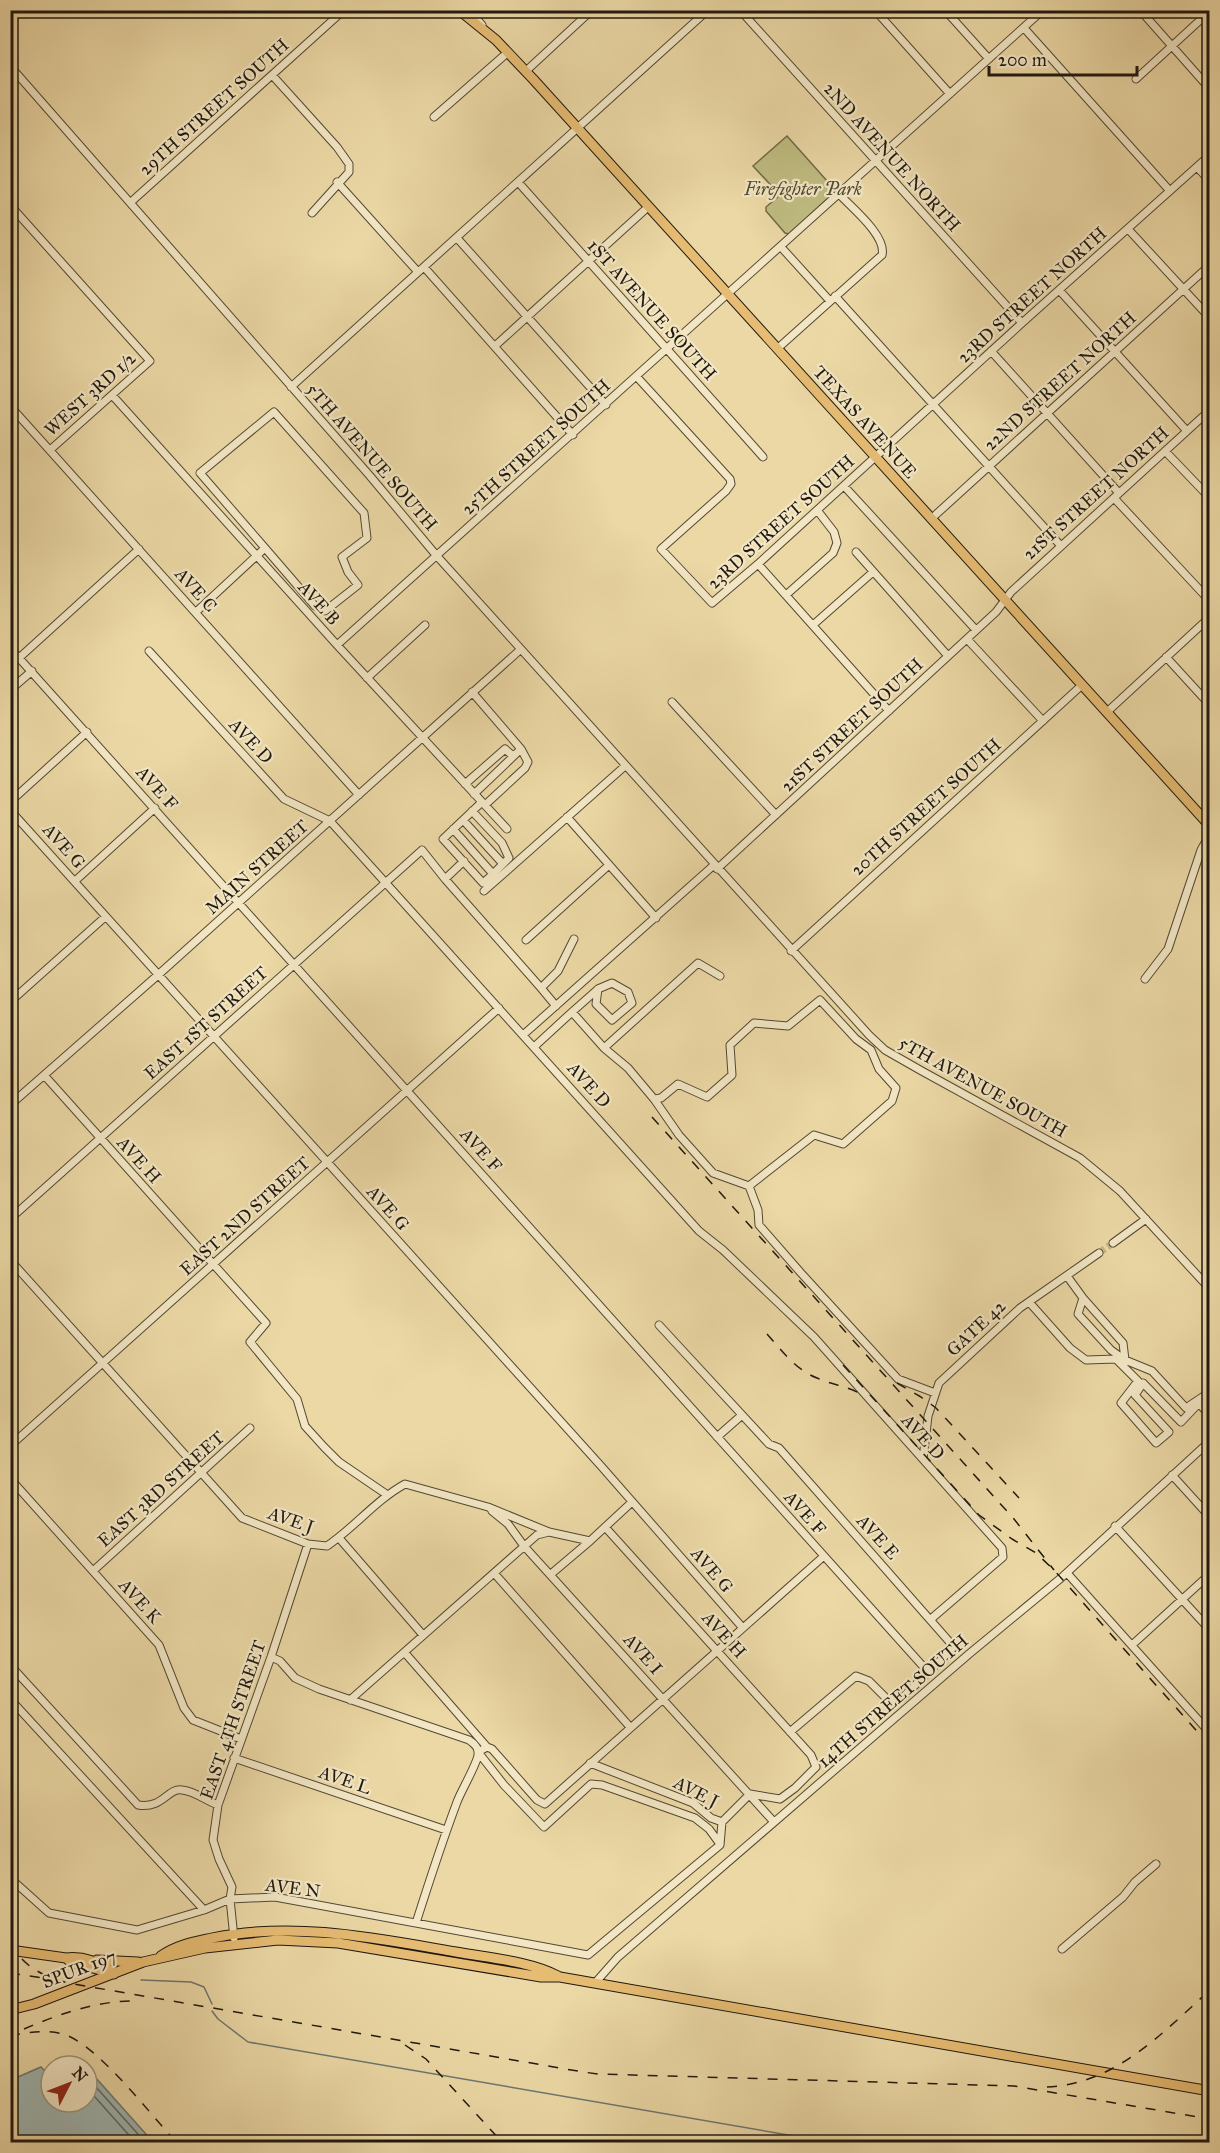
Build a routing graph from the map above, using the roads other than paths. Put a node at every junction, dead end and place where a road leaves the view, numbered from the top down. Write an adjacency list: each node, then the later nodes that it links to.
1 (344, 10): 19 (street, 29TH STREET SOUTH)
2 (459, 10): 13 (main road, TEXAS AVENUE)
3 (470, 10): 13 (street, TEXAS AVENUE)
4 (592, 10): 18 (street)
5 (708, 10): 24 (street)
6 (740, 10): 26 (street, 2ND AVENUE NORTH)
7 (875, 10): 22 (street)
8 (945, 10): 16 (street)
9 (1140, 10): 14 (street)
10 (1041, 11): 12 (street, 25TH STREET SOUTH)
11 (1209, 11): 14 (street)
12 (1024, 28): 16 (street, 25TH STREET SOUTH); 31 (street)
13 (496, 40): 15 (main road, TEXAS AVENUE)
14 (1172, 46): 20 (street); 21 (street)
15 (507, 53): 18 (main road, TEXAS AVENUE); 23 (street)
16 (989, 59): 22 (street, 25TH STREET SOUTH)
17 (10, 66): 33 (street, 5TH AVENUE SOUTH)
18 (526, 71): 24 (main road, TEXAS AVENUE)
19 (272, 75): 30 (street); 33 (street, 29TH STREET SOUTH)
20 (1136, 79)
21 (1209, 89)
22 (950, 94): 26 (street, 25TH STREET SOUTH)
23 (434, 117)
24 (577, 129): 29 (street); 35 (main road, TEXAS AVENUE)
25 (1209, 155): 27 (street, 23RD STREET NORTH)
26 (876, 161): 32 (street, 25TH STREET SOUTH); 49 (street, 2ND AVENUE NORTH)
27 (1197, 167): 28 (street); 31 (street, 23RD STREET NORTH)
28 (1209, 181)
29 (518, 182): 38 (street); 40 (street, 1ST AVENUE SOUTH)
30 (338, 183): 36 (street); 42 (street)
31 (1170, 191): 37 (street, 23RD STREET NORTH)
32 (839, 194): 39 (street, 25TH STREET SOUTH); 46 (street)
33 (131, 202): 56 (street, 5TH AVENUE SOUTH)
34 (10, 205): 57 (street, WEST 3RD 1/2)
35 (648, 207): 40 (street); 45 (main road, TEXAS AVENUE)
36 (312, 213)
37 (1128, 229): 43 (street); 44 (street, 23RD STREET NORTH)
38 (457, 238): 42 (street); 47 (street)
39 (781, 247): 45 (street, 25TH STREET SOUTH); 46 (street)
40 (588, 261): 47 (street); 52 (street, 1ST AVENUE SOUTH)
41 (1209, 265): 43 (street, 22ND STREET NORTH)
42 (421, 270): 50 (street); 56 (street)
43 (1183, 289): 48 (street); 54 (street, 22ND STREET NORTH)
44 (1059, 290): 49 (street, 23RD STREET NORTH); 54 (street)
45 (728, 295): 51 (main road, TEXAS AVENUE); 52 (street, 25TH STREET SOUTH)
46 (832, 298): 51 (street); 58 (street)
47 (527, 316): 50 (street); 59 (street)
48 (1209, 318)
49 (1022, 323): 53 (street, 23RD STREET NORTH)
50 (495, 346): 64 (street)
51 (777, 349): 68 (main road, TEXAS AVENUE)
52 (667, 350): 55 (street, 25TH STREET SOUTH); 67 (street, 1ST AVENUE SOUTH)
53 (991, 351): 58 (street, 23RD STREET NORTH); 62 (street)
54 (1115, 351): 62 (street, 22ND STREET NORTH); 63 (street)
55 (637, 377): 59 (street, 25TH STREET SOUTH); 81 (street, 23RD STREET SOUTH)
56 (291, 387): 79 (street, 5TH AVENUE SOUTH)
57 (112, 395): 65 (street, WEST 3RD 1/2); 80 (street, AVE B)
58 (932, 404): 68 (street, 23RD STREET NORTH); 69 (street)
59 (606, 405): 64 (street, 25TH STREET SOUTH)
60 (10, 406): 65 (street, AVE C)
61 (1209, 410): 63 (street, 21ST STREET NORTH)
62 (1046, 413): 69 (street, 22ND STREET NORTH); 71 (street)
63 (1187, 431): 66 (street, 21ST STREET NORTH)
64 (573, 435): 79 (street, 25TH STREET SOUTH)
65 (50, 450): 77 (street, AVE C)
66 (1165, 451): 71 (street, 21ST STREET NORTH); 72 (street)
67 (763, 457)
68 (875, 457): 70 (street, 23RD STREET SOUTH); 74 (main road, TEXAS AVENUE)
69 (988, 466): 74 (street, 22ND STREET NORTH); 75 (street)
70 (843, 486): 73 (street, 23RD STREET SOUTH); 90 (street)
71 (1116, 496): 75 (street, 21ST STREET NORTH); 85 (street)
72 (1209, 498)
73 (817, 510): 81 (street, 23RD STREET SOUTH); 83 (street)
74 (931, 519): 84 (main road, TEXAS AVENUE)
75 (1061, 546): 84 (street, 21ST STREET NORTH)
76 (265, 548): 76 (street); 80 (street)
77 (140, 549): 86 (street, AVE C); 98 (street)
78 (856, 552): 82 (street)
79 (436, 555): 92 (street, 25TH STREET SOUTH); 94 (street, 5TH AVENUE SOUTH)
80 (257, 556): 86 (street); 92 (street, AVE B)
81 (758, 564): 83 (street)
82 (873, 572): 89 (street); 96 (street)
83 (786, 595): 89 (street)
84 (1004, 600): 90 (street, 21ST STREET SOUTH); 101 (main road, TEXAS AVENUE)
85 (1209, 601)
86 (196, 612): 116 (street, AVE C)
87 (1209, 617): 97 (street)
88 (425, 625): 100 (street)
89 (813, 625): 106 (street)
90 (976, 630): 91 (street, 21ST STREET SOUTH)
91 (967, 639): 96 (street, 21ST STREET SOUTH); 108 (street)
92 (337, 645): 100 (street, AVE B)
93 (10, 648): 98 (street, AVE F)
94 (521, 649): 103 (street, MAIN STREET); 113 (street, 5TH AVENUE SOUTH)
95 (148, 651): 125 (street, AVE D)
96 (948, 656): 106 (street, 21ST STREET SOUTH)
97 (1166, 657): 105 (street); 107 (street)
98 (19, 658): 99 (street, AVE F)
99 (32, 671): 102 (street); 109 (street, AVE F)
100 (367, 678): 110 (street, AVE B)
101 (1082, 685): 107 (main road, TEXAS AVENUE); 108 (street, 20TH STREET SOUTH)
102 (10, 690)
103 (472, 692): 110 (street, MAIN STREET); 111 (street)
104 (672, 702): 122 (street)
105 (1209, 705)
106 (889, 711): 122 (street, 21ST STREET SOUTH)
107 (1107, 712): 126 (main road, TEXAS AVENUE)
108 (1043, 721): 144 (street, 20TH STREET SOUTH)
109 (87, 732): 117 (street); 119 (street, AVE F)
110 (423, 738): 114 (street, AVE B); 116 (street, MAIN STREET)
111 (521, 749): 112 (street); 118 (street)
112 (513, 756): 114 (street); 115 (street)
113 (625, 766): 123 (street); 133 (street, 5TH AVENUE SOUTH)
114 (465, 784): 115 (street, AVE B)
115 (474, 794): 118 (street, AVE B)
116 (359, 795): 125 (street, MAIN STREET)
117 (10, 802)
118 (483, 803): 121 (street); 128 (street, AVE B)
119 (155, 808): 136 (street); 139 (street, AVE F)
120 (10, 810): 136 (street, AVE G)
121 (472, 811): 124 (street); 131 (street)
122 (776, 815): 133 (street, 21ST STREET SOUTH)
123 (567, 817): 132 (street); 138 (street)
124 (463, 820): 127 (street); 131 (street)
125 (330, 821): 137 (street, AVE D); 139 (street, MAIN STREET)
126 (1209, 826)
127 (453, 829): 130 (street); 134 (street)
128 (507, 829)
129 (1209, 834): 148 (street)
130 (464, 861): 134 (street); 135 (street)
131 (503, 864): 134 (street)
132 (609, 865): 141 (street); 143 (street)
133 (716, 867): 141 (street, 21ST STREET SOUTH); 144 (street, 5TH AVENUE SOUTH)
134 (493, 874)
135 (446, 879): 137 (street, EAST 1ST STREET); 149 (street)
136 (75, 881): 140 (street, AVE G)
137 (386, 882): 145 (street, EAST 1ST STREET); 153 (street, AVE D)
138 (484, 891)
139 (239, 903): 145 (street, AVE F); 146 (street, MAIN STREET)
140 (105, 917): 146 (street, AVE G); 151 (street)
141 (656, 918): 152 (street, 21ST STREET SOUTH)
142 (574, 939): 149 (street)
143 (526, 940)
144 (791, 951): 167 (street, 5TH AVENUE SOUTH)
145 (294, 964): 156 (street, EAST 1ST STREET); 160 (street, AVE F)
146 (158, 975): 156 (street, AVE G); 159 (street, MAIN STREET)
147 (720, 976): 158 (street)
148 (1145, 979)
149 (542, 988): 152 (street)
150 (598, 989): 150 (street); 154 (street)
151 (10, 1002)
152 (556, 1006): 155 (street, 21ST STREET SOUTH)
153 (499, 1008): 155 (street, AVE D); 160 (street, EAST 2ND STREET)
154 (572, 1012): 157 (street); 158 (street)
155 (523, 1035): 157 (street, AVE D)
156 (213, 1036): 163 (street, EAST 1ST STREET); 164 (street, AVE G)
157 (534, 1047): 187 (street, AVE D)
158 (604, 1048): 161 (street)
159 (44, 1076): 162 (street, MAIN STREET); 163 (street, AVE H)
160 (408, 1091): 164 (street, EAST 2ND STREET); 184 (street, AVE F)
161 (654, 1099): 165 (street); 165 (street)
162 (10, 1105)
163 (100, 1139): 166 (street, EAST 1ST STREET); 171 (street, AVE H)
164 (327, 1162): 171 (street, EAST 2ND STREET); 192 (street, AVE G)
165 (749, 1186): 180 (street)
166 (10, 1219)
167 (1146, 1220): 168 (street); 173 (street, 5TH AVENUE SOUTH)
168 (1113, 1243)
169 (1099, 1253): 172 (street, GATE 42)
170 (10, 1260): 178 (street, AVE J)
171 (213, 1264): 178 (street, EAST 2ND STREET); 191 (street, AVE H)
172 (1067, 1276): 174 (street); 175 (street, GATE 42)
173 (1209, 1289)
174 (1083, 1298): 177 (street); 177 (street)
175 (1029, 1302): 180 (street, GATE 42); 181 (street)
176 (659, 1325): 182 (street, AVE E)
177 (1125, 1360): 179 (street)
178 (103, 1364): 186 (street, EAST 2ND STREET); 188 (street, AVE J)
179 (1209, 1392)
180 (935, 1393): 187 (street, GATE 42)
181 (1209, 1405)
182 (742, 1415): 184 (street); 209 (street, AVE E)
183 (250, 1428): 188 (street, EAST 3RD STREET)
184 (717, 1437): 202 (street, AVE F)
185 (1209, 1441): 189 (street, 14TH STREET SOUTH)
186 (10, 1446)
187 (923, 1459): 209 (street, AVE D)
188 (201, 1473): 200 (street, AVE J); 203 (street, EAST 3RD STREET)
189 (1172, 1475): 194 (street); 196 (street, 14TH STREET SOUTH)
190 (10, 1476): 203 (street, AVE K)
191 (386, 1494): 193 (street); 198 (street)
192 (632, 1502): 195 (street); 210 (street, AVE G)
193 (488, 1507): 197 (street); 201 (street, AVE I)
194 (1209, 1517)
195 (605, 1527): 199 (street); 214 (street, AVE H)
196 (1115, 1527): 205 (street, 14TH STREET SOUTH); 208 (street)
197 (549, 1532): 199 (street); 201 (street)
198 (339, 1538): 200 (street, AVE J); 212 (street)
199 (590, 1540): 206 (street)
200 (308, 1544): 216 (street, EAST 4TH STREET)
201 (525, 1546): 204 (street); 206 (street, AVE I)
202 (824, 1556): 210 (street); 218 (street, AVE F)
203 (93, 1571): 227 (street, AVE K)
204 (494, 1573): 212 (street); 224 (street)
205 (1067, 1573): 213 (street); 235 (street, 14TH STREET SOUTH)
206 (551, 1574): 219 (street, AVE I)
207 (1209, 1574): 208 (street)
208 (1182, 1600): 211 (street); 213 (street)
209 (931, 1619): 218 (street, AVE E)
210 (742, 1627): 214 (street)
211 (1209, 1630)
212 (423, 1635): 215 (street)
213 (1132, 1646): 223 (street)
214 (717, 1650): 219 (street); 225 (street, AVE H)
215 (405, 1653): 221 (street); 228 (street)
216 (271, 1657): 221 (street); 227 (street, EAST 4TH STREET)
217 (10, 1665): 233 (street)
218 (928, 1673): 225 (street)
219 (663, 1698): 224 (street); 232 (street, AVE I)
220 (10, 1699): 241 (street)
221 (350, 1700): 229 (street)
222 (1209, 1718): 223 (street)
223 (1202, 1725): 226 (street)
224 (630, 1727): 231 (street)
225 (790, 1732): 232 (street, AVE H)
226 (1209, 1733)
227 (241, 1739): 230 (street, EAST 4TH STREET)
228 (487, 1747): 229 (street); 231 (street)
229 (478, 1752): 236 (street); 237 (street)
230 (234, 1758): 233 (street, EAST 4TH STREET); 236 (street, AVE L)
231 (590, 1763): 234 (street, AVE J)
232 (750, 1794): 234 (street); 235 (street, AVE I)
233 (218, 1805): 240 (street, EAST 4TH STREET)
234 (722, 1821): 237 (street)
235 (774, 1822): 250 (street, 14TH STREET SOUTH)
236 (446, 1830): 242 (street)
237 (720, 1845): 242 (street, AVE N)
238 (1155, 1864): 244 (street)
239 (10, 1878): 241 (street, AVE N)
240 (230, 1899): 241 (street, AVE N); 242 (street, AVE N); 243 (street, EAST 4TH STREET)
241 (204, 1910)
242 (416, 1923)
243 (234, 1939): 248 (main road, SPUR 197); 250 (main road, SPUR 197)
244 (1062, 1949)
245 (10, 1950): 247 (main road)
246 (90, 1960): 247 (main road); 248 (main road); 249 (main road)
247 (70, 1961): 249 (main road); 251 (main road)
248 (143, 1962): 249 (main road, SPUR 197)
249 (114, 1974): 251 (main road, SPUR 197)
250 (595, 1983): 253 (main road, SPUR 197)
251 (71, 1990): 252 (main road, SPUR 197)
252 (10, 2010)
253 (1209, 2091)

